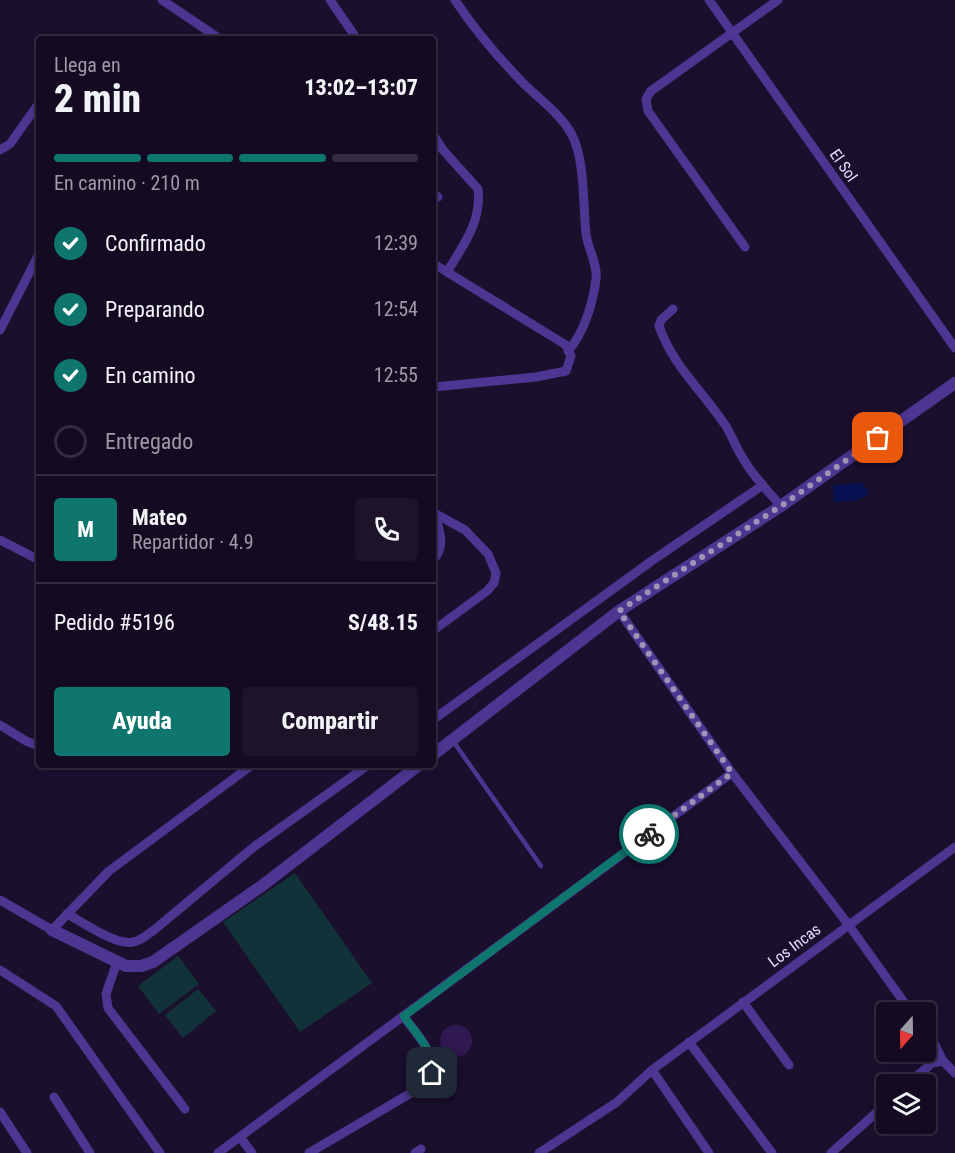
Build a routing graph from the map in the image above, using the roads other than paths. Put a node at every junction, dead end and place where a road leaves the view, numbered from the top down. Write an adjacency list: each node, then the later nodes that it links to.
1 (162, 0): 7 (street)
2 (330, 0): 8 (street)
3 (455, 0): 19 (street)
4 (708, 0): 6 (street, El Sol)
5 (778, 0): 6 (street)
6 (732, 34): 12 (street); 18 (street, El Sol)
7 (216, 36)
8 (355, 36)
9 (36, 107): 11 (street)
10 (436, 139): 15 (street)
11 (0, 150)
12 (745, 247)
13 (36, 260): 17 (street)
14 (436, 265): 15 (street)
15 (447, 272): 19 (street)
16 (673, 309): 22 (street)
17 (0, 330)
18 (955, 348)
19 (568, 351): 21 (street)
20 (955, 382): 23 (street)
21 (436, 387)
22 (763, 485): 23 (street); 31 (street)
23 (781, 506): 29 (street)
24 (436, 514): 30 (street)
25 (436, 520): 27 (street)
26 (0, 540): 28 (street)
27 (436, 557)
28 (36, 558)
29 (619, 611): 33 (street); 39 (street)
30 (436, 629)
31 (436, 718)
32 (0, 725): 34 (street)
33 (452, 740): 35 (street); 41 (lane)
34 (36, 745)
35 (436, 752)
36 (248, 768): 43 (street)
37 (364, 768): 43 (street)
38 (415, 768): 46 (street)
39 (732, 773): 44 (street); 50 (street)
40 (955, 847): 44 (street, Los Incas)
41 (541, 866)
42 (0, 900): 45 (street)
43 (68, 914): 45 (street)
44 (848, 924): 48 (street, Los Incas); 49 (street)
45 (52, 930): 46 (street)
46 (117, 962): 59 (street)
47 (0, 970): 66 (street)
48 (743, 1002): 51 (street, Los Incas); 54 (street)
49 (904, 1002)
50 (404, 1016): 62 (street); 69 (street)
51 (689, 1042): 55 (street, Los Incas); 72 (street)
52 (936, 1047): 53 (street)
53 (943, 1061): 56 (street); 57 (street)
54 (789, 1065)
55 (652, 1070): 70 (street, Los Incas); 71 (street)
56 (955, 1073)
57 (919, 1074)
58 (54, 1097): 65 (street)
59 (185, 1109)
60 (0, 1112): 64 (street)
61 (876, 1113): 63 (street)
62 (240, 1137): 67 (street); 68 (street)
63 (830, 1152)
64 (27, 1153)
65 (90, 1153)
66 (160, 1153)
67 (218, 1153)
68 (252, 1153)
69 (309, 1153)
70 (539, 1153)
71 (709, 1153)
72 (772, 1153)

